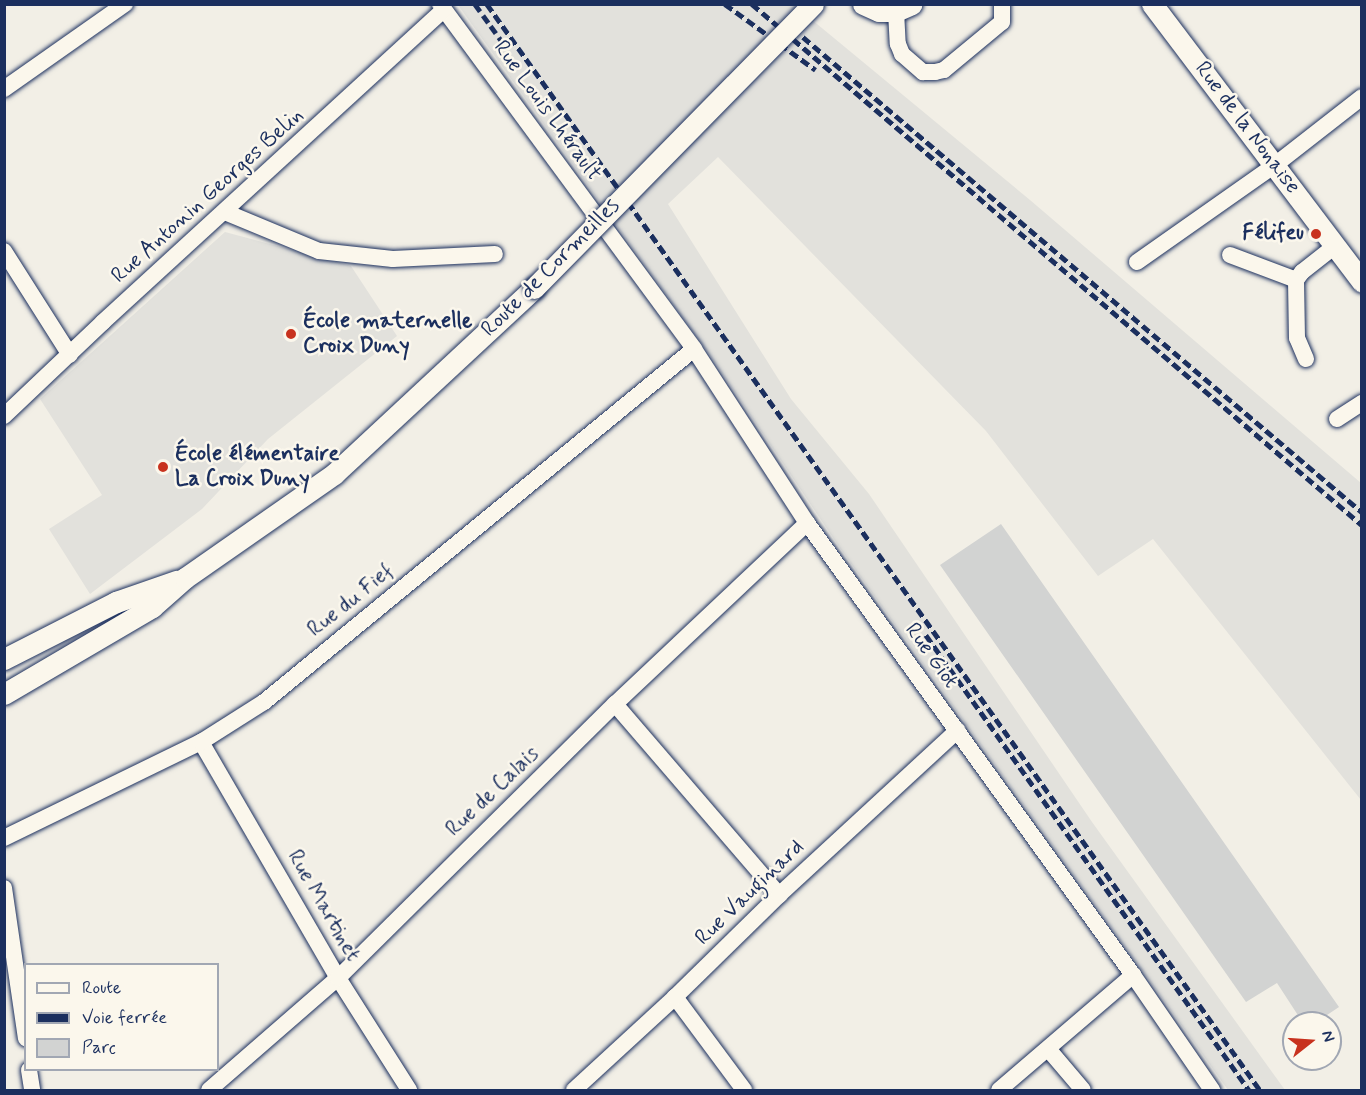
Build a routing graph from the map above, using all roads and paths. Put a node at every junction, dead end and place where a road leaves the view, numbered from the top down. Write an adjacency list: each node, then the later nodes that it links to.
1 (125, 4): 8 (street)
2 (813, 4): 27 (main road, Route de Cormeilles, bridge)
3 (863, 4): 7 (main road)
4 (1002, 4): 7 (street)
5 (1152, 4): 10 (main road, Rue de la Nonaise)
6 (442, 7): 11 (street, Rue Antonin Georges Belin); 12 (street, Rue Louis Lhérault)
7 (904, 8)
8 (4, 89)
9 (1362, 97): 10 (street)
10 (1275, 165): 13 (main road, Rue de la Nonaise); 17 (street)
11 (225, 212): 15 (street); 21 (street, Rue Antonin Georges Belin)
12 (617, 245): 20 (street, Rue Giot)
13 (1335, 246): 18 (street); 19 (main road, Rue de la Nonaise)
14 (4, 251): 21 (street)
15 (495, 254)
16 (1230, 255): 18 (street)
17 (1137, 262)
18 (1296, 280): 22 (street)
19 (1362, 282)
20 (694, 349): 26 (street, Rue Giot); 32 (street, Rue du Fief)
21 (69, 355): 24 (street, Rue Antonin Georges Belin)
22 (1306, 359)
23 (1362, 403): 25 (street)
24 (4, 416)
25 (1337, 419)
26 (807, 523): 30 (street, Rue de Calais); 31 (street, Rue Giot)
27 (185, 578): 28 (main road); 29 (main road)
28 (4, 659)
29 (4, 694)
30 (615, 704): 35 (street); 38 (street, Rue de Calais)
31 (958, 730): 35 (street, Rue Vauginard); 37 (street, Rue Giot)
32 (201, 742): 33 (street, Rue du Fief); 38 (street, Rue Martinet)
33 (4, 838)
34 (4, 888): 36 (street)
35 (779, 895): 39 (street, Rue Vauginard)
36 (10, 959): 40 (street)
37 (1133, 975): 41 (street); 50 (street, Rue Giot)
38 (338, 978): 44 (street, Rue de Calais); 45 (street, Rue Martinet)
39 (675, 998): 46 (street, Rue Vauginard); 47 (street)
40 (24, 1028)
41 (1049, 1050): 48 (street); 49 (street)
42 (29, 1071): 43 (street)
43 (32, 1090)
44 (209, 1090)
45 (409, 1090)
46 (574, 1090)
47 (744, 1090)
48 (999, 1090)
49 (1083, 1090)
50 (1212, 1090)

